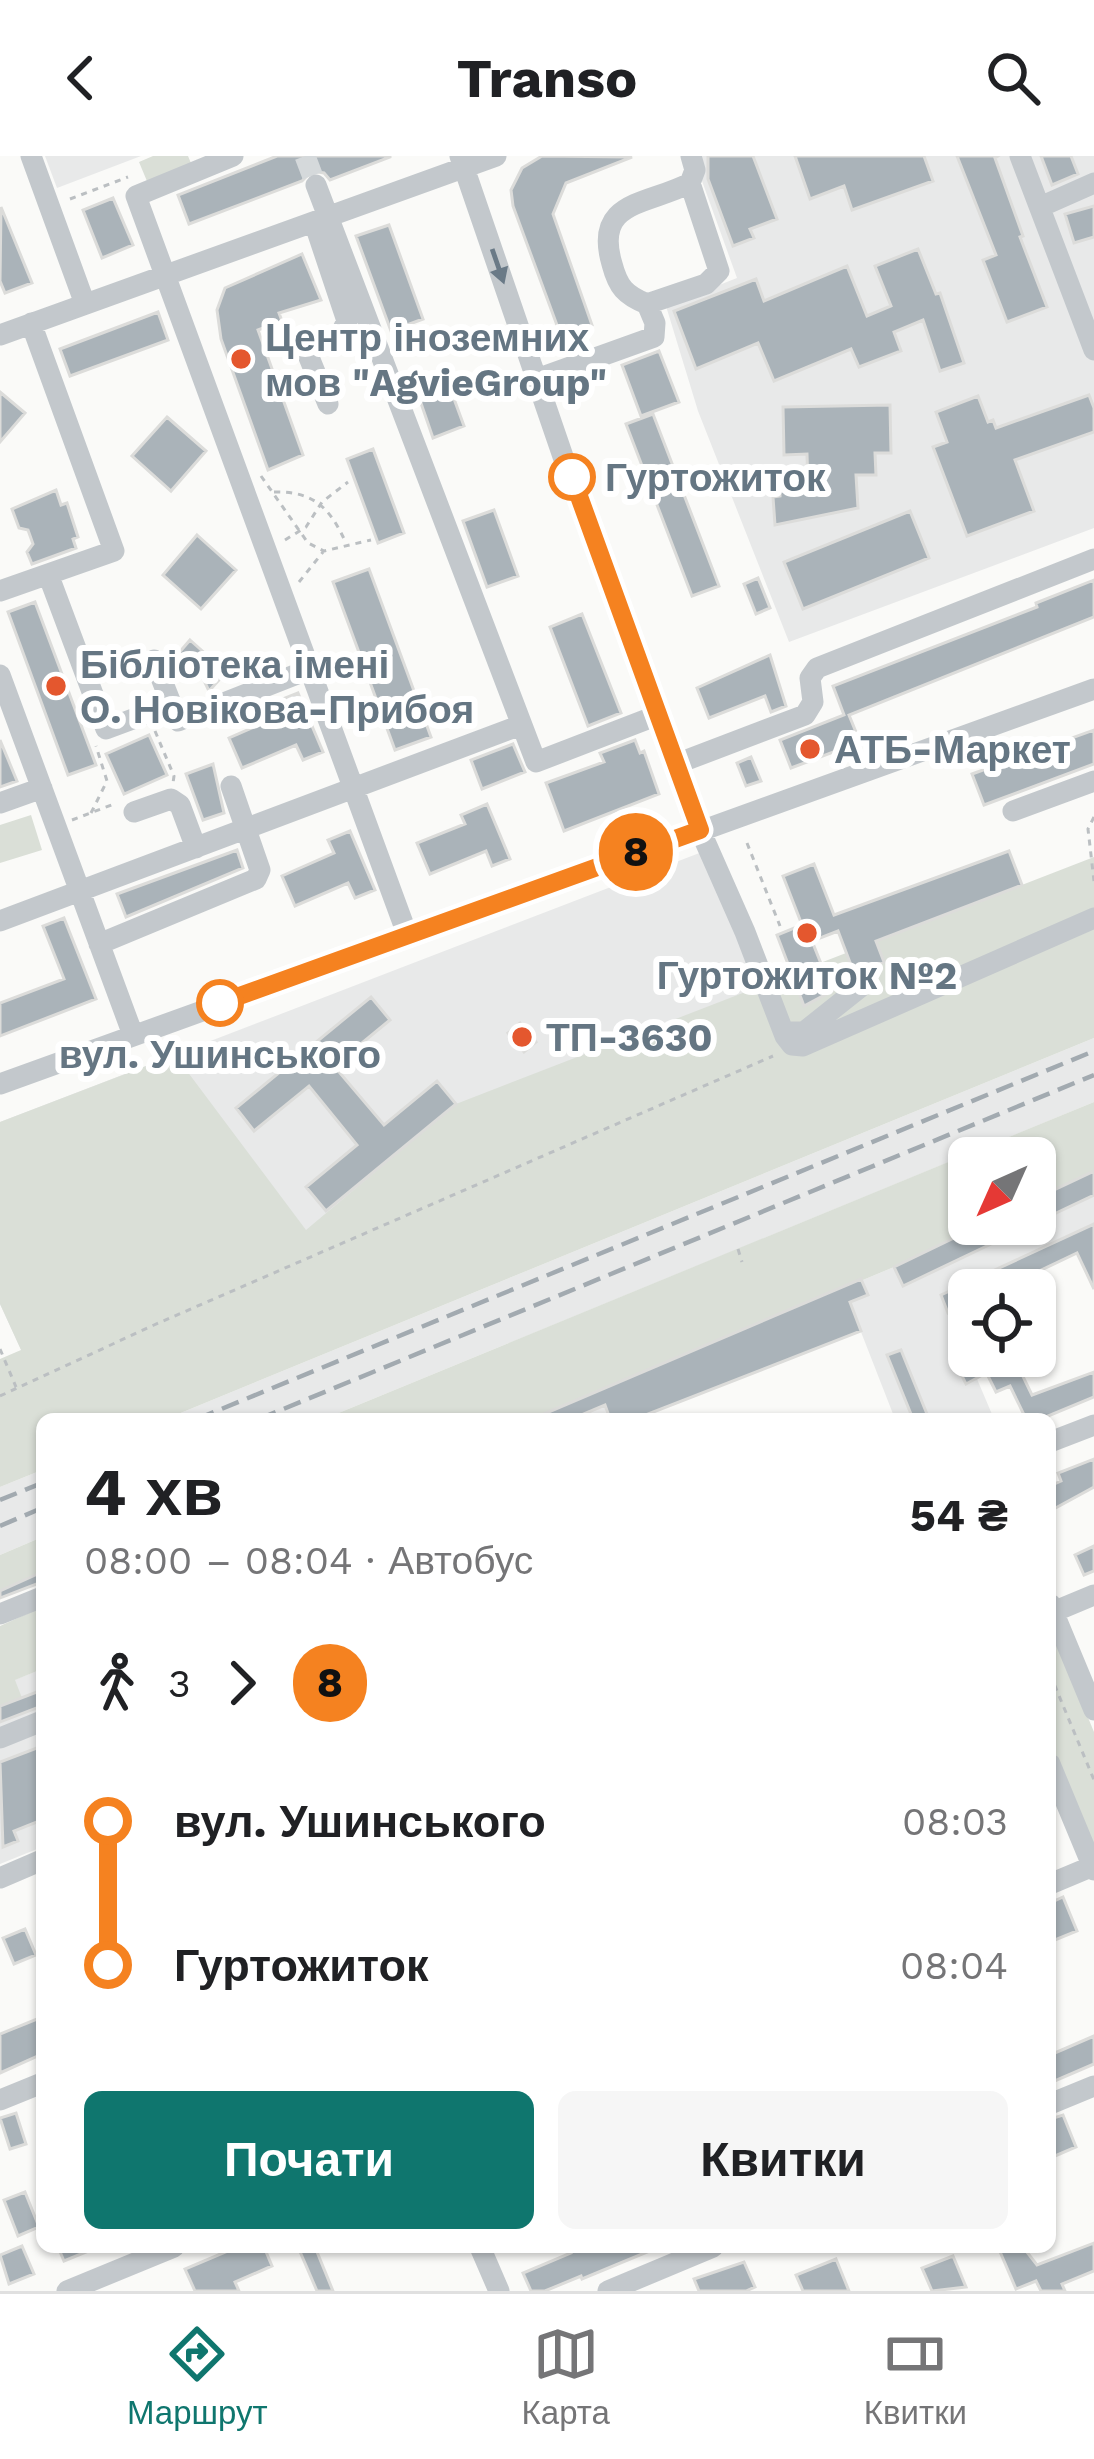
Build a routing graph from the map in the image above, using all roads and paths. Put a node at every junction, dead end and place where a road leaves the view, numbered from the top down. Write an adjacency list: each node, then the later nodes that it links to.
1 (31, 156): 11 (street)
2 (233, 156): 10 (street)
3 (496, 156): 6 (street)
4 (692, 156): 7 (street)
5 (1020, 156): 12 (street)
6 (462, 162): 13 (street); 20 (street, one-way to 20)
7 (690, 182): 16 (street); 16 (street)
8 (1094, 182): 12 (street)
9 (316, 185): 13 (street)
10 (136, 196): 11 (path); 14 (street)
11 (49, 207): 15 (street)
12 (1040, 207): 19 (street)
13 (321, 220): 14 (street); 21 (street); 41 (street)
14 (166, 274): 15 (street); 36 (street)
15 (85, 304): 17 (street)
16 (647, 304): 20 (street)
17 (32, 323): 18 (street); 32 (street)
18 (0, 334)
19 (1094, 350)
20 (537, 379): 40 (street)
21 (328, 404)
22 (251, 472): 24 (path)
23 (348, 482): 25 (path)
24 (274, 492): 25 (path); 26 (path)
25 (322, 502): 26 (path); 29 (path)
26 (298, 532): 28 (path); 30 (path)
27 (370, 540): 29 (path)
28 (278, 544)
29 (347, 545): 30 (path)
30 (324, 551): 33 (path)
31 (1094, 559): 43 (street)
32 (48, 574): 34 (street); 42 (street)
33 (294, 588)
34 (0, 591)
35 (154, 660): 36 (street)
36 (310, 669): 48 (street)
37 (0, 675): 47 (street)
38 (1094, 689): 56 (street)
39 (140, 716): 42 (street); 45 (path)
40 (658, 716): 41 (street); 43 (street)
41 (521, 725): 48 (street)
42 (106, 729): 52 (path)
43 (676, 764): 56 (street)
44 (1094, 781): 50 (street)
45 (172, 784)
46 (231, 786): 55 (street)
47 (42, 788): 49 (street); 54 (street)
48 (354, 790): 55 (street); 64 (street)
49 (0, 803)
50 (1013, 811)
51 (134, 812): 52 (path); 58 (street)
52 (91, 813): 54 (path)
53 (1094, 817): 59 (path)
54 (56, 826): 60 (street)
55 (247, 830): 58 (street); 65 (street)
56 (700, 830): 64 (street); 67 (street)
57 (747, 843): 63 (path)
58 (196, 848): 60 (street)
59 (1094, 880)
60 (80, 891): 61 (street); 65 (street)
61 (1, 918)
62 (1094, 918): 69 (street)
63 (780, 926)
64 (407, 934): 68 (street)
65 (99, 944): 68 (street)
66 (863, 985): 67 (street)
67 (780, 1024): 69 (street)
68 (133, 1035): 70 (street)
69 (792, 1045): 74 (path)
70 (0, 1084)
71 (738, 1249): 72 (path)
72 (742, 1262)
73 (0, 1349): 74 (path)
74 (17, 1388): 75 (path)
75 (0, 1396)
76 (1094, 1424): 77 (street)
77 (1056, 1440)
78 (1094, 1595): 80 (street)
79 (36, 1599): 81 (street)
80 (1056, 1607)
81 (0, 1614)
82 (1056, 1618): 84 (street)
83 (1056, 1688): 88 (path)
84 (1094, 1711)
85 (36, 1723): 86 (street)
86 (0, 1738)
87 (1056, 1779): 90 (street)
88 (1094, 1780)
89 (36, 1863): 91 (street)
90 (1093, 1868): 92 (street)
91 (0, 1878)
92 (1056, 1882)
93 (36, 2085): 95 (street)
94 (1094, 2086): 96 (street)
95 (0, 2100)
96 (1056, 2102)
97 (159, 2253): 100 (street)
98 (483, 2253): 101 (street)
99 (698, 2253): 102 (street)
100 (67, 2291)
101 (499, 2291)
102 (608, 2291)

